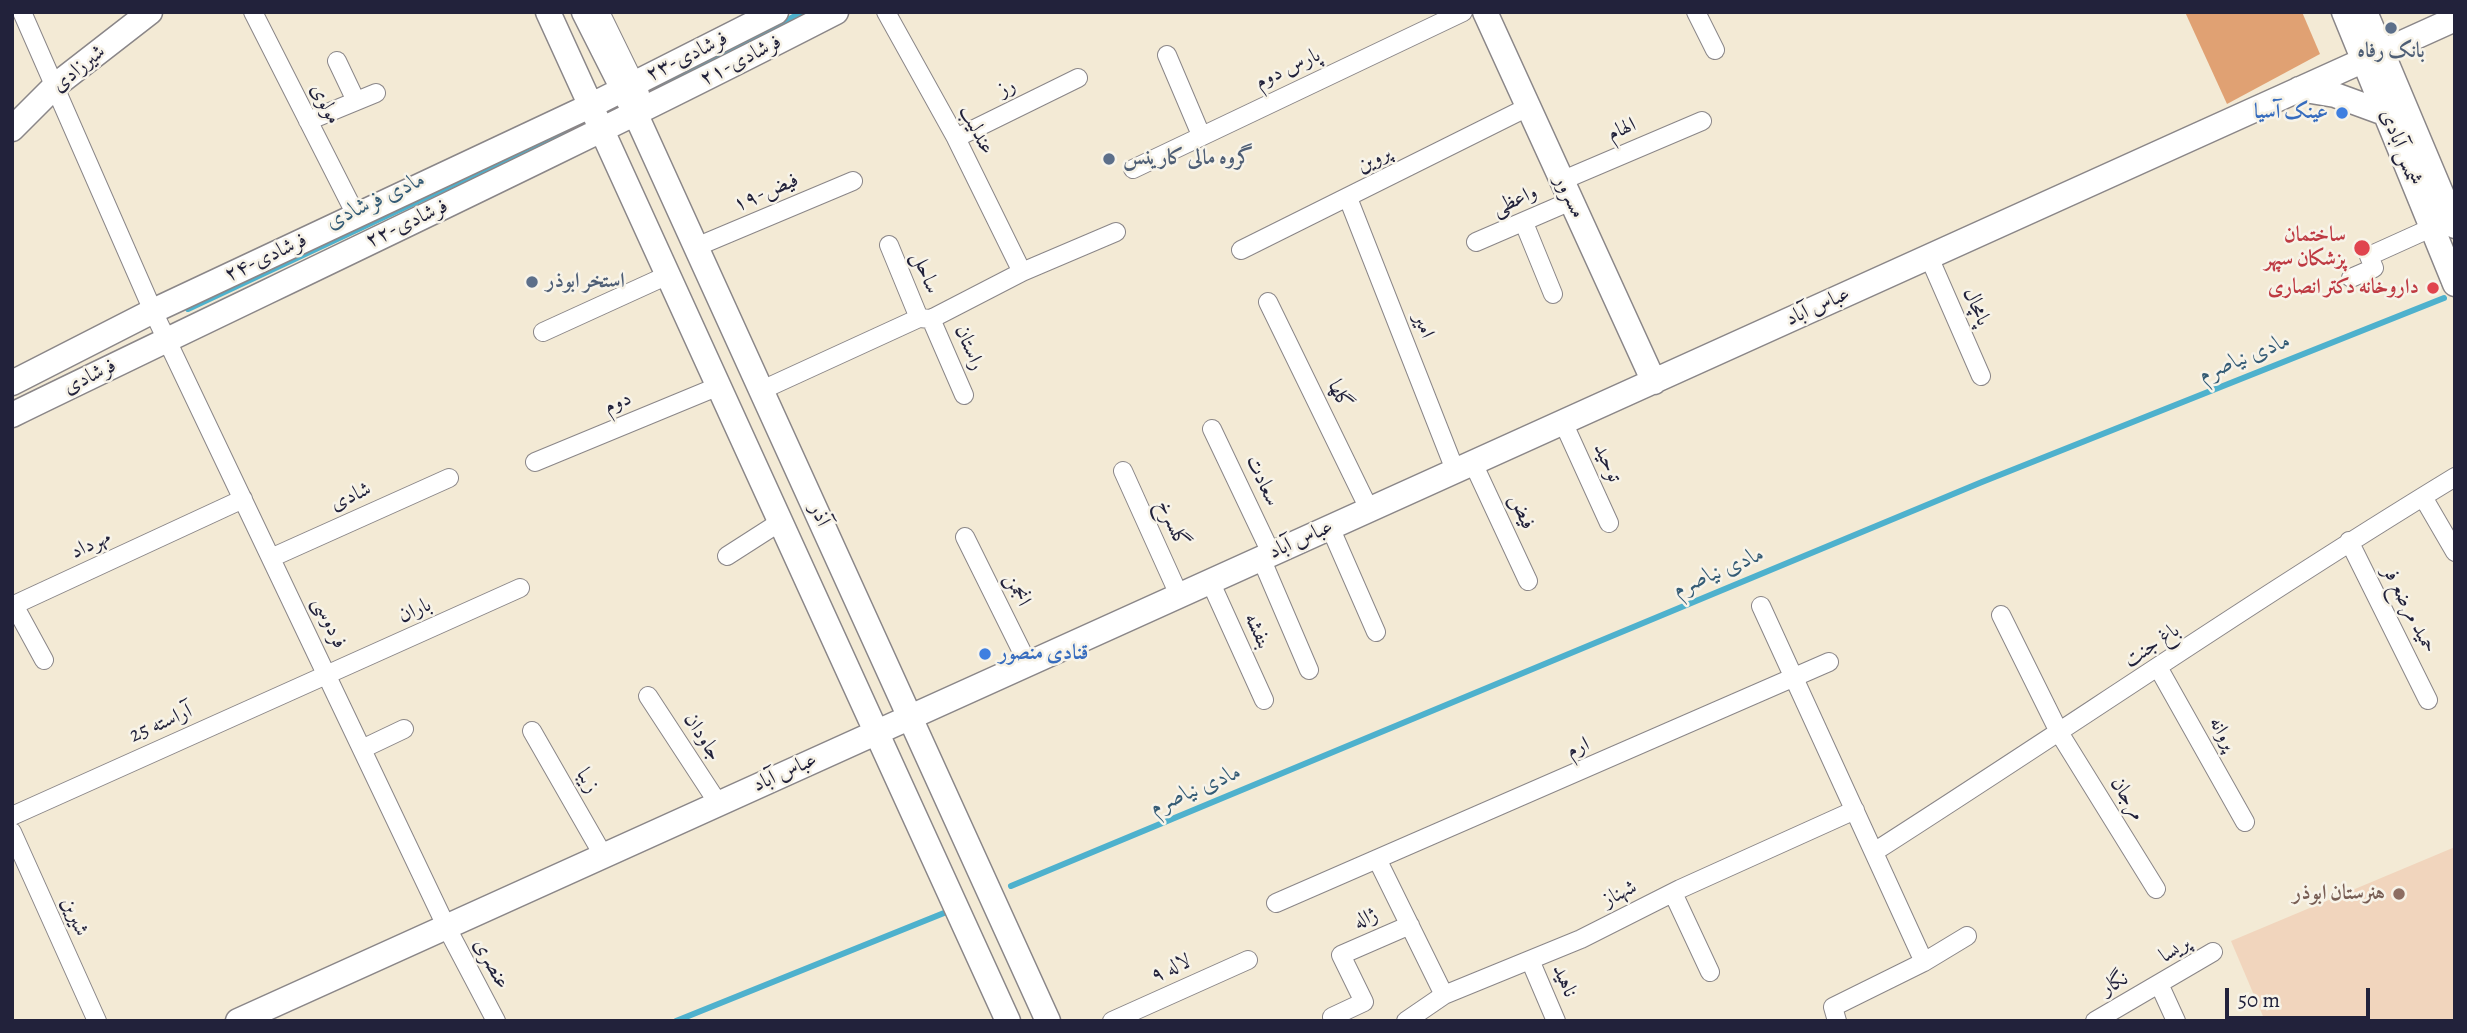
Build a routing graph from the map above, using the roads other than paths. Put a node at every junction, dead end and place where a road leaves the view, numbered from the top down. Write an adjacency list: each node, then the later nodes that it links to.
1 (22, 12): 21 (street)
2 (150, 12): 21 (main road, شیرزادی)
3 (253, 12): 30 (street, مولوی)
4 (548, 12): 26 (main road, آذر)
5 (584, 12): 22 (main road, آذر)
6 (600, 12): 22 (street, آذر)
7 (776, 12): 22 (main road, ۲۳-فرشادی)
8 (836, 12): 28 (main road, ۲۱-فرشادی)
9 (886, 12): 35 (street, عندلیب)
10 (1463, 12): 34 (street, پارس دوم)
11 (1485, 12): 27 (main road, مسرور)
12 (1696, 12): 16 (street)
13 (2344, 12): 18 (main road, شمس آبادی)
14 (2365, 12): 18 (main road, شمس آبادی)
15 (2455, 19): 18 (main road, عباس آباد)
16 (1715, 50)
17 (1167, 55): 34 (street)
18 (2374, 55): 23 (main road, عباس آباد); 29 (main road, شمس آبادی); 42 (main road, شمس آبادی)
19 (337, 61): 25 (street)
20 (1078, 78): 35 (street, رز)
21 (56, 85): 32 (main road, شیرزادی); 55 (street)
22 (629, 86): 26 (main road, ۲۴-فرشادی); 28 (main road, آذر)
23 (2299, 89): 29 (main road); 48 (main road, عباس آباد)
24 (376, 93): 25 (street)
25 (356, 101): 30 (street)
26 (592, 105): 33 (main road, آذر); 40 (main road, ۲۴-فرشادی)
27 (1526, 108): 38 (main road, مسرور); 39 (street, پروین)
28 (641, 112): 33 (main road, ۲۲-فرشادی); 45 (main road, آذر)
29 (2387, 114): 42 (main road, شمس آبادی)
30 (308, 121): 40 (street, مولوی)
31 (1702, 121): 38 (street, الهام)
32 (12, 130)
33 (605, 131): 50 (main road, آذر); 58 (main road, ۲۲-فرشادی)
34 (1201, 135): 36 (street, پارس دوم)
35 (956, 138): 49 (street, عندلیب)
36 (1133, 169)
37 (853, 181): 45 (street, ۱۹-فیض)
38 (1566, 191): 41 (street, واعظی); 60 (main road, مسرور)
39 (1348, 198): 47 (street, پروین); 69 (street, امیر)
40 (356, 215): 55 (main road, ۲۴-فرشادی)
41 (1524, 223): 44 (street, واعظی); 53 (street)
42 (2443, 227): 51 (street); 52 (main road, شمس آبادی)
43 (1116, 232): 49 (street)
44 (1476, 242)
45 (701, 245): 63 (main road, آذر)
46 (888, 245): 56 (street, ساحل)
47 (1241, 250)
48 (1929, 257): 59 (street, پامچال); 60 (main road, عباس آباد)
49 (1022, 272): 56 (street)
50 (668, 275): 57 (street); 62 (main road, آذر)
51 (2351, 278)
52 (2455, 284)
53 (1553, 294)
54 (1268, 302): 75 (street, گلها)
55 (153, 311): 58 (street, فردوسی); 61 (main road, ۲۴-فرشادی)
56 (925, 318): 63 (street); 64 (street, راستان)
57 (543, 332)
58 (168, 339): 65 (main road, فرشادی); 74 (street, فردوسی)
59 (1982, 376)
60 (1654, 382): 66 (main road, عباس آباد)
61 (12, 383)
62 (719, 386): 68 (street, دوم); 76 (main road, آذر)
63 (767, 388): 102 (main road, آذر)
64 (964, 395)
65 (12, 415)
66 (1563, 422): 69 (main road, عباس آباد); 77 (street, توحید)
67 (1212, 429): 82 (street, سعادت)
68 (535, 462)
69 (1464, 466): 75 (main road, عباس آباد); 86 (street, فیض)
70 (1124, 471): 88 (street, گلسرخ)
71 (2455, 477): 73 (street, باغ جنت)
72 (449, 478): 84 (street, شادی)
73 (2423, 497): 80 (street, باغ جنت); 81 (street)
74 (243, 499): 84 (street, فردوسی); 92 (street, مهرداد)
75 (1369, 509): 78 (main road, عباس آباد)
76 (780, 522): 83 (street); 105 (main road, آذر)
77 (1609, 523)
78 (1329, 527): 82 (main road, عباس آباد); 91 (street)
79 (965, 537): 94 (street, انجمن)
80 (2349, 541): 95 (street, باغ جنت); 101 (street, حمید مرضع فر)
81 (2455, 552)
82 (1266, 555): 85 (main road, عباس آباد); 96 (street, سعادت)
83 (727, 556)
84 (273, 558): 97 (street, فردوسی)
85 (1210, 581): 88 (main road, عباس آباد); 100 (street, بنفشه)
86 (1528, 581)
87 (520, 588): 97 (street, باران)
88 (1179, 595): 94 (main road, عباس آباد)
89 (1761, 606): 98 (street)
90 (2001, 615): 106 (street, مرجان)
91 (1376, 632)
92 (44, 660)
93 (1829, 662): 98 (street, ارم)
94 (1028, 664): 102 (main road, عباس آباد)
95 (2159, 669): 106 (street, باغ جنت); 111 (street, پروانه)
96 (1309, 670)
97 (328, 674): 107 (street, فردوسی); 110 (street, آراسته 25)
98 (1796, 678): 109 (street); 115 (street, ارم)
99 (648, 696): 108 (street, جاودان)
100 (1264, 700)
101 (2428, 700)
102 (910, 717): 105 (main road, عباس آباد); 119 (main road, آذر)
103 (404, 729): 107 (street)
104 (532, 731): 114 (street, زیبا)
105 (876, 732): 108 (main road, عباس آباد); 122 (main road, آذر)
106 (2060, 734): 113 (street, باغ جنت); 116 (street, مرجان)
107 (362, 749): 121 (street, فردوسی)
108 (718, 803): 114 (main road, عباس آباد)
109 (1856, 810): 113 (street); 117 (street, شهناز)
110 (12, 816)
111 (2245, 822)
112 (12, 831): 132 (street, شیرین)
113 (1874, 852): 127 (street)
114 (603, 855): 121 (main road, عباس آباد)
115 (1377, 859): 118 (street, ارم); 120 (street)
116 (2155, 888)
117 (1673, 893): 126 (street, شهناز); 128 (street)
118 (1276, 902)
119 (1003, 918): 122 (main road); 136 (main road, آذر)
120 (1410, 925): 130 (street); 131 (street, ژاله)
121 (447, 928): 133 (main road, عباس آباد); 134 (street, عنصری)
122 (969, 933): 135 (main road, آذر)
123 (1967, 936): 127 (street)
124 (2213, 953): 129 (street, پریسا)
125 (1248, 960): 137 (street, ۹ لاله)
126 (1530, 960): 130 (street, شهناز); 139 (street, ناهید)
127 (1924, 962): 140 (street)
128 (1710, 972)
129 (2160, 986): 141 (street, نگار); 142 (street, نگار)
130 (1444, 995): 138 (street, شهناز)
131 (1332, 1017)
132 (97, 1021)
133 (238, 1021)
134 (496, 1021)
135 (1008, 1021)
136 (1048, 1021)
137 (1112, 1021)
138 (1406, 1021)
139 (1556, 1021)
140 (1837, 1021)
141 (2095, 1021)
142 (2176, 1021)

